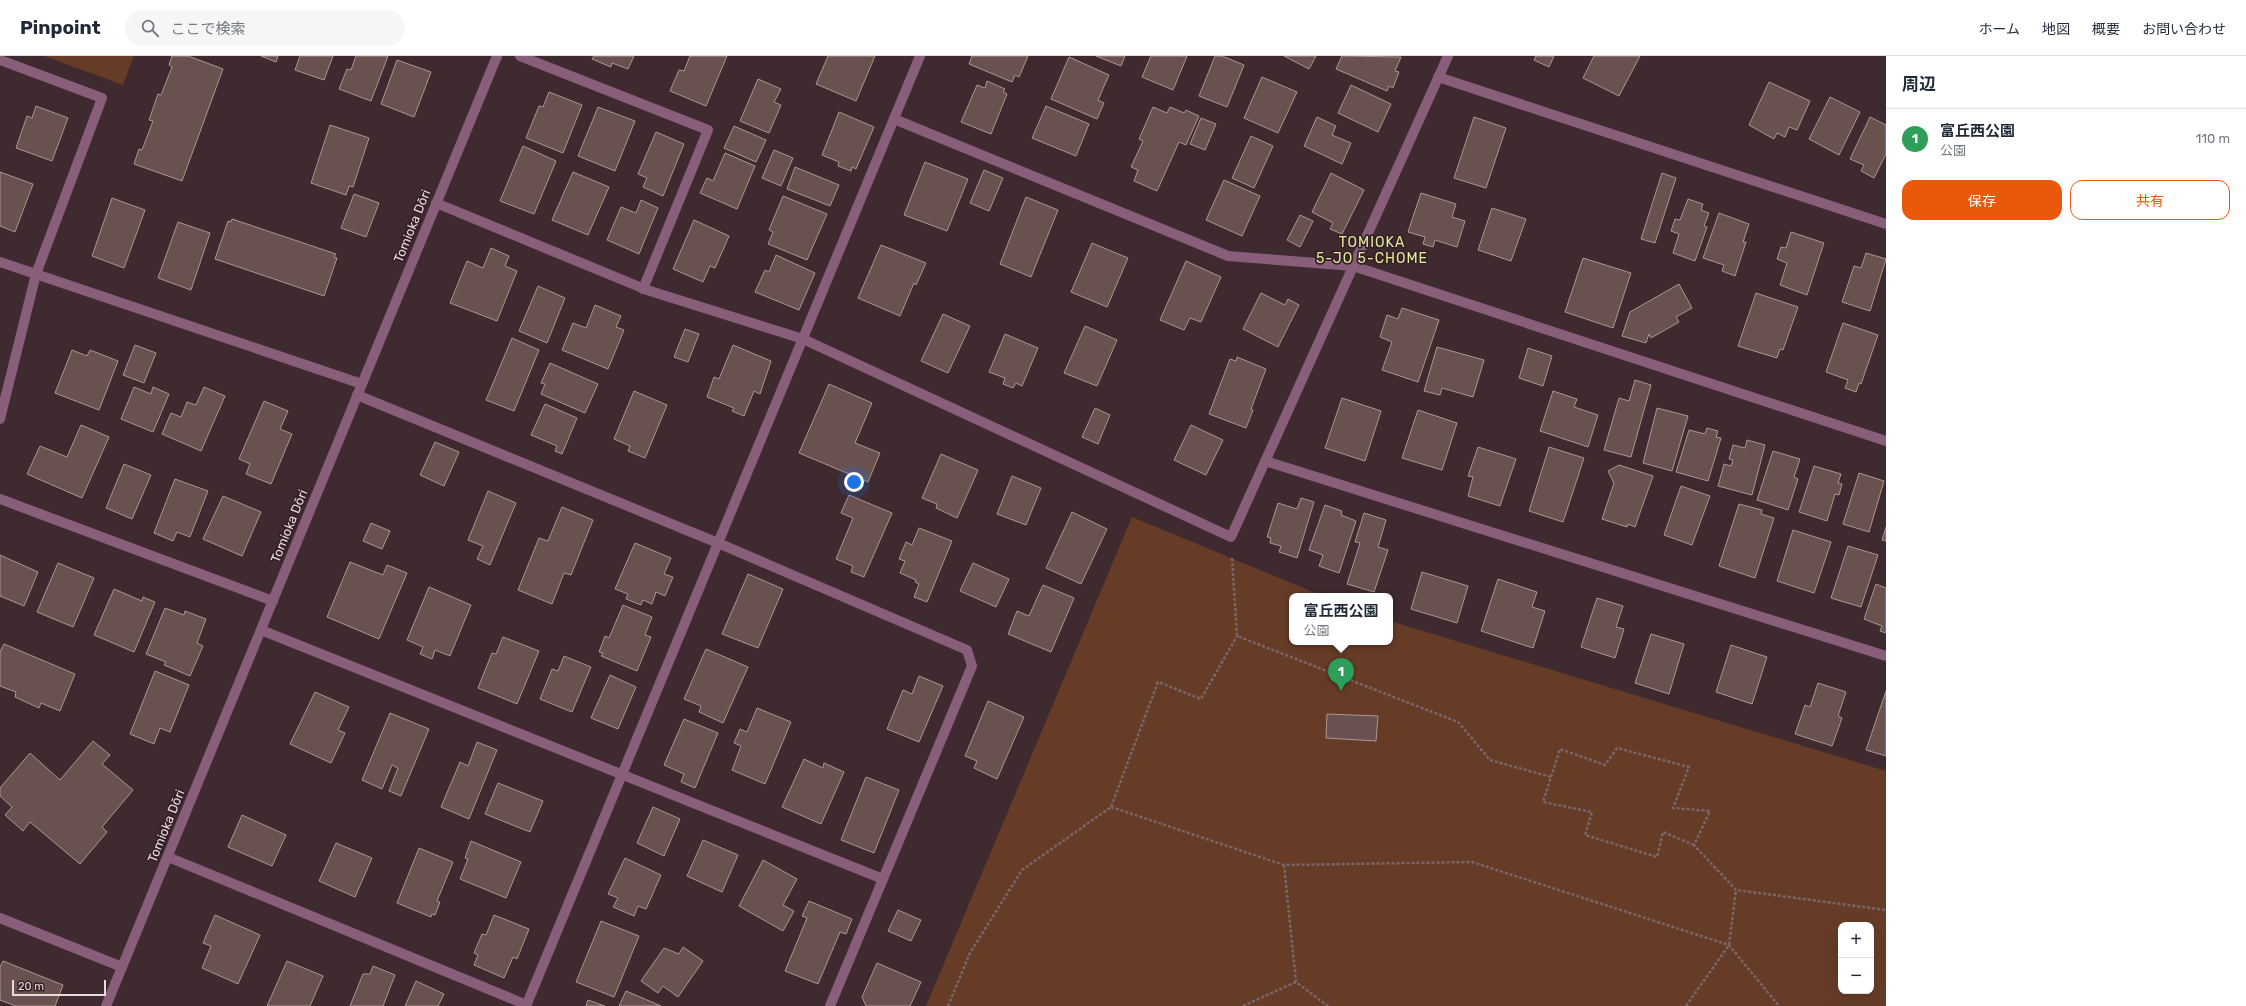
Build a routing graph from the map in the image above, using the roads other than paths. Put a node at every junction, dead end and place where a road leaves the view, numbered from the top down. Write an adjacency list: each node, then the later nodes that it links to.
1 (497, 56): 8 (street, Tomioka Dōri)
2 (520, 56): 13 (street)
3 (920, 56): 7 (street)
4 (1448, 56): 6 (street)
5 (0, 60): 12 (street)
6 (1438, 77): 9 (street); 11 (street)
7 (894, 119): 11 (street); 14 (street)
8 (436, 203): 13 (street); 15 (street, Tomioka Dōri)
9 (1886, 224)
10 (0, 262): 12 (street)
11 (1353, 266): 18 (street); 19 (street)
12 (36, 274): 15 (street); 17 (street)
13 (643, 289): 14 (street)
14 (803, 339): 19 (street); 21 (street)
15 (362, 384): 16 (street, Tomioka Dōri)
16 (357, 395): 21 (street); 22 (street, Tomioka Dōri)
17 (0, 419)
18 (1886, 441)
19 (1265, 461): 24 (street)
20 (0, 499): 22 (street)
21 (718, 543): 25 (street); 27 (street)
22 (273, 601): 23 (street, Tomioka Dōri)
23 (261, 630): 25 (street); 26 (street, Tomioka Dōri)
24 (1886, 656)
25 (623, 773): 27 (street); 31 (street)
26 (168, 857): 29 (street, Tomioka Dōri); 31 (street)
27 (883, 879): 32 (street)
28 (0, 918): 29 (street)
29 (122, 967): 30 (street, Tomioka Dōri)
30 (106, 1006)
31 (526, 1006)
32 (830, 1006)

